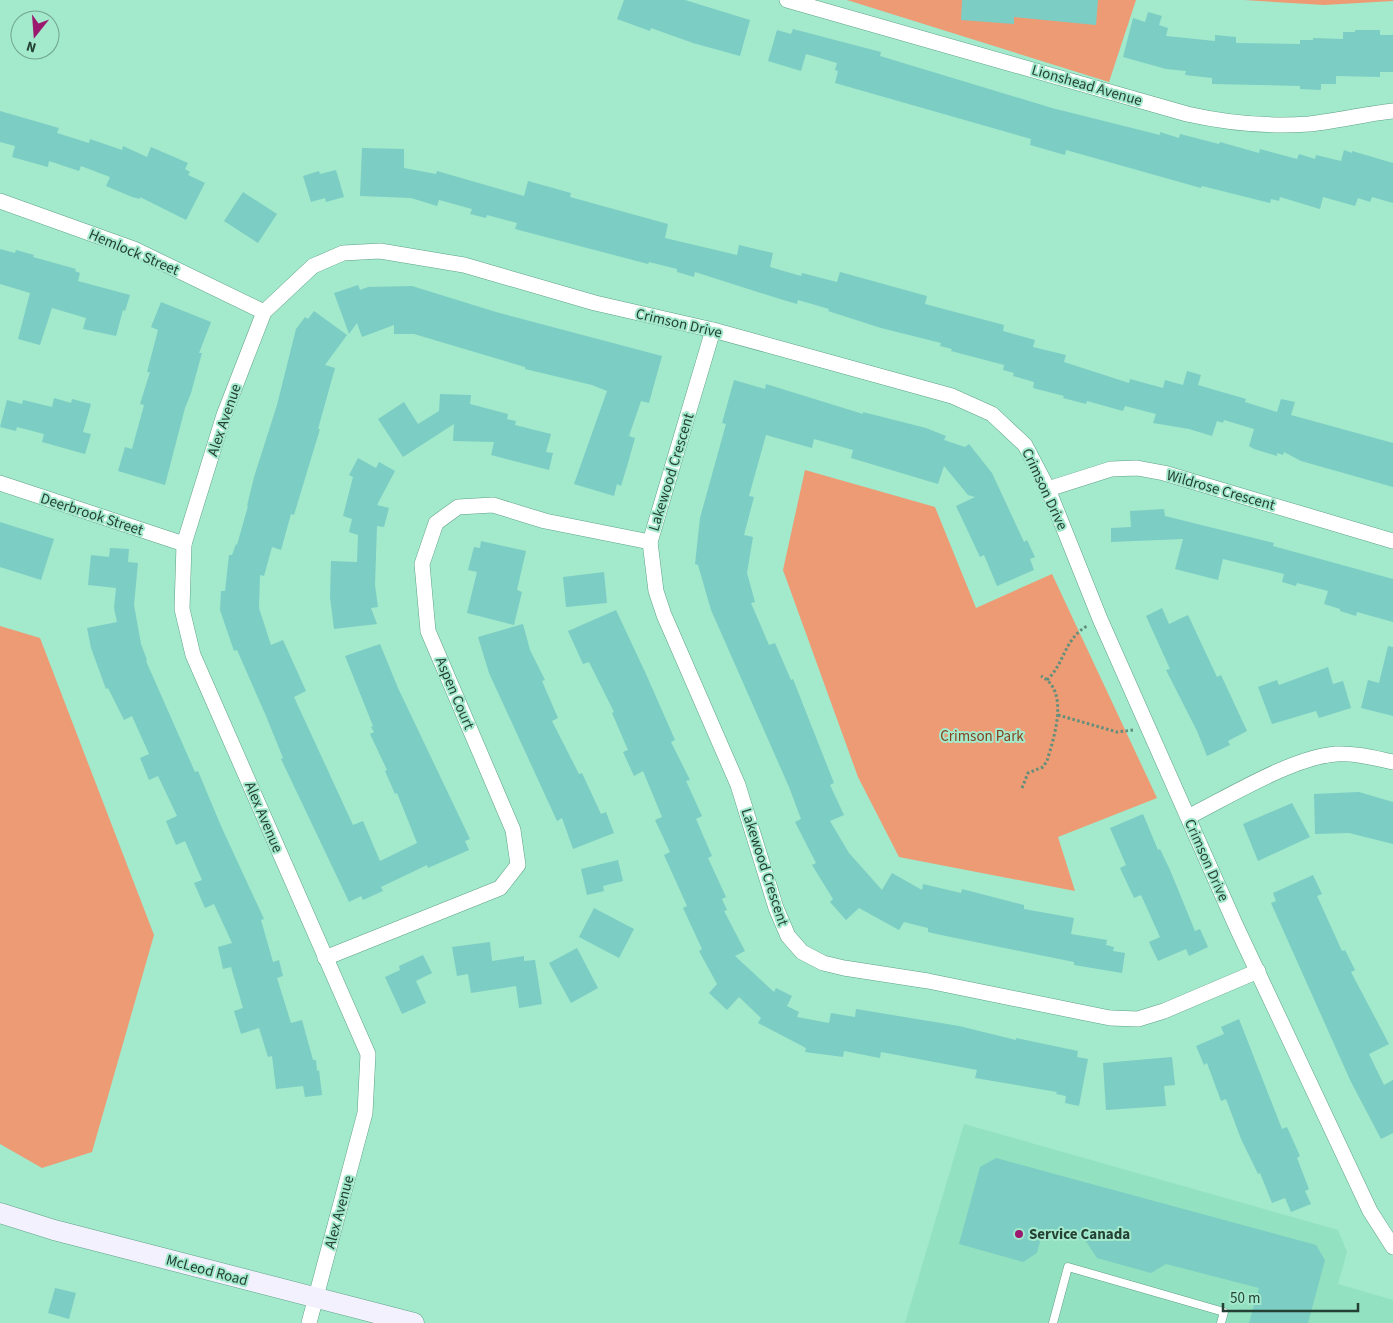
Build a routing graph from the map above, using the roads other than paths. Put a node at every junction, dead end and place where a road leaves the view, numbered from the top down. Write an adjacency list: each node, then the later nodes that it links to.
1 (787, 0): 2 (street, Lionshead Avenue)
2 (802, 2): 3 (street, Lionshead Avenue)
3 (1393, 111)
4 (0, 201): 5 (street, Hemlock Street)
5 (264, 312): 6 (street, Crimson Drive); 11 (street, Alex Avenue)
6 (713, 330): 8 (street, Crimson Drive); 10 (street, Lakewood Crescent)
7 (0, 484): 11 (street, Deerbrook Street)
8 (1048, 489): 9 (street, Wildrose Crescent); 13 (street, Crimson Drive)
9 (1393, 541)
10 (650, 542): 14 (street, Aspen Court); 15 (street, Lakewood Crescent)
11 (184, 544): 14 (street, Alex Avenue)
12 (1393, 762): 13 (street)
13 (1188, 817): 15 (street, Crimson Drive)
14 (325, 958): 18 (street, Alex Avenue)
15 (1258, 971): 17 (street, Crimson Drive)
16 (0, 1213): 18 (main road, McLeod Road)
17 (1393, 1248)
18 (315, 1299): 19 (street, Alex Avenue); 20 (main road, McLeod Road)
19 (309, 1323)
20 (414, 1323)
21 (1053, 1323): 22 (lane)
22 (1222, 1323)

